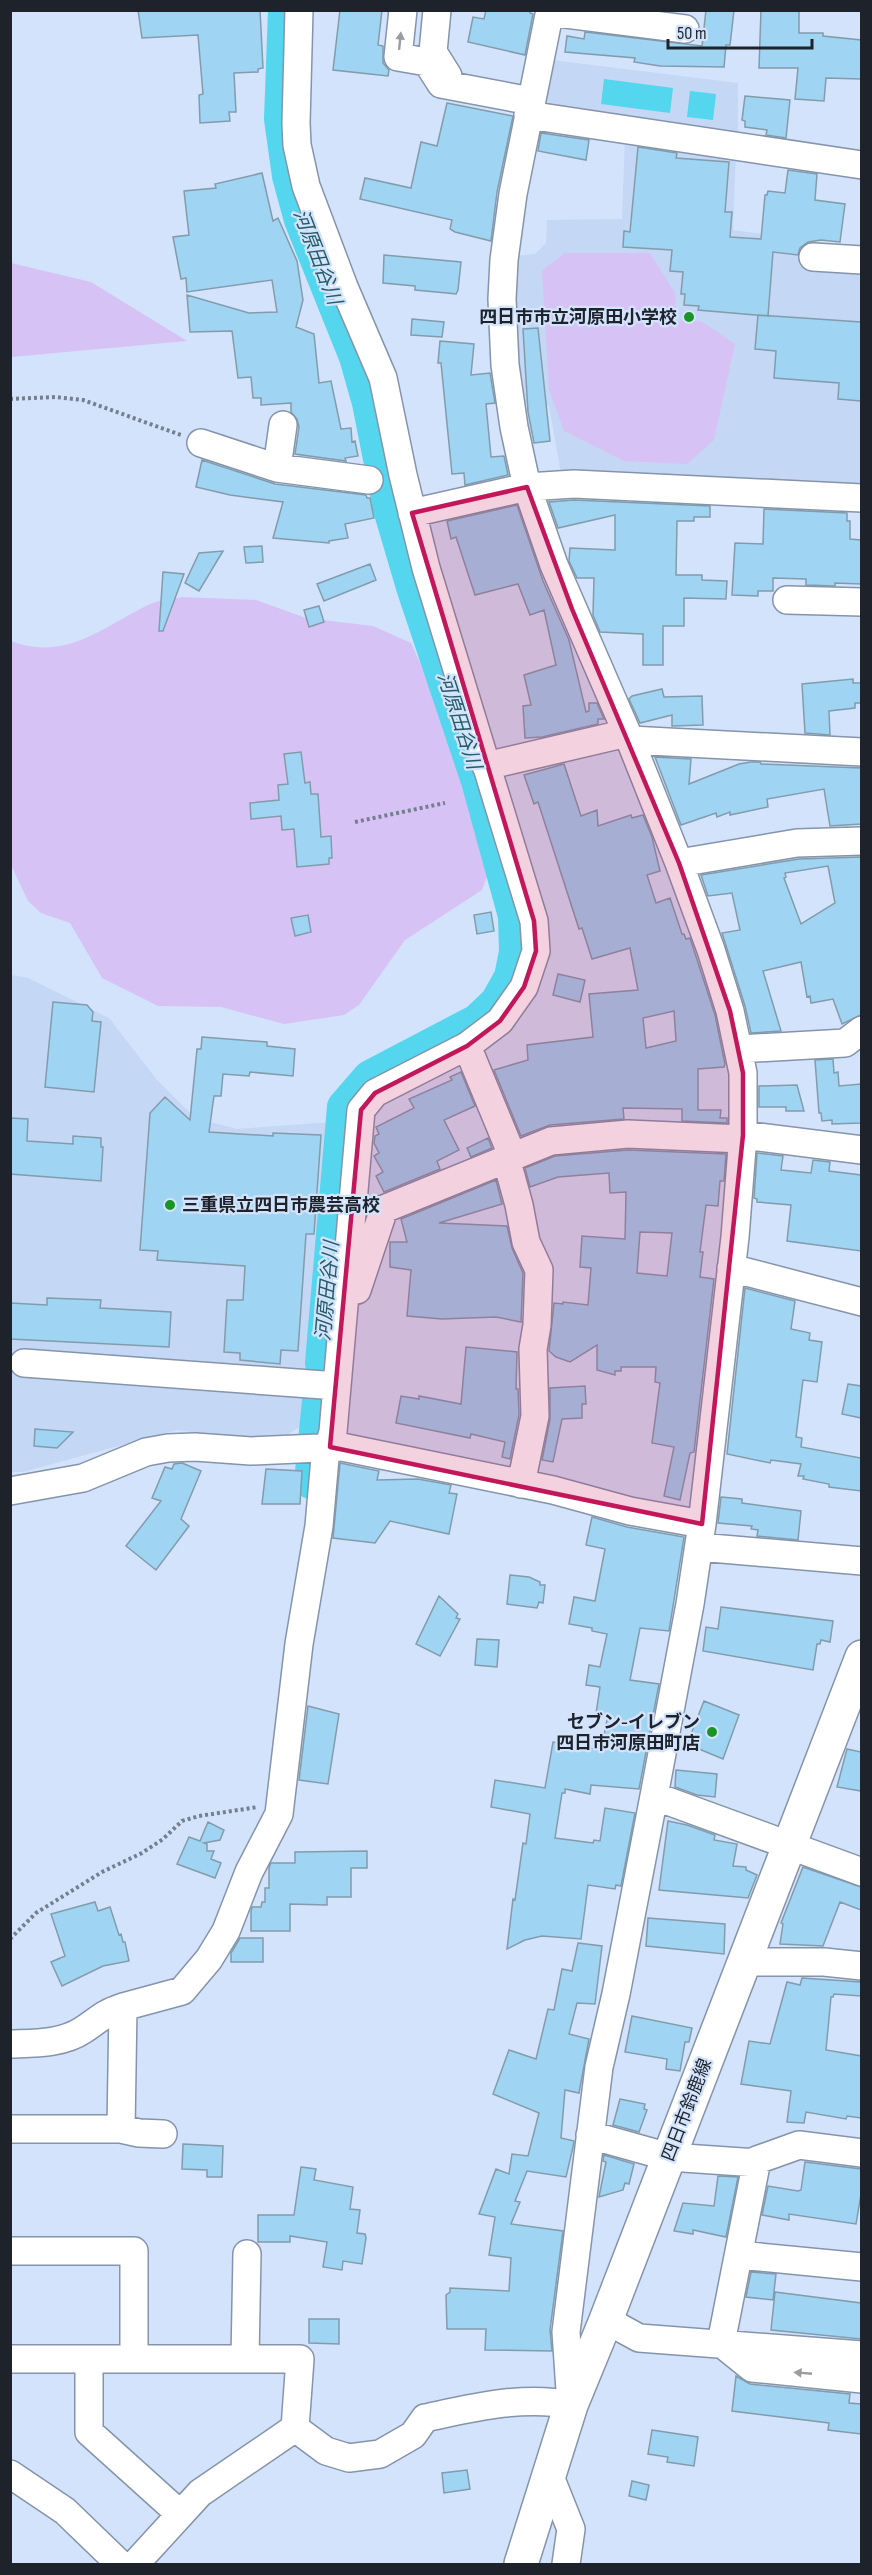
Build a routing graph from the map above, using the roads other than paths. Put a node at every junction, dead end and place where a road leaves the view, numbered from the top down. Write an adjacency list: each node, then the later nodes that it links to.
1 (299, 10): 16 (street)
2 (403, 10): 6 (street, one-way to 2)
3 (437, 10): 6 (street)
4 (550, 11): 5 (street); 6 (street)
5 (685, 29)
6 (530, 103): 7 (street); 14 (street)
7 (861, 165)
8 (813, 257): 9 (street)
9 (861, 260)
10 (283, 425): 12 (street)
11 (201, 443): 12 (street)
12 (277, 468): 13 (street)
13 (369, 480)
14 (527, 487): 15 (street); 16 (street); 19 (street)
15 (861, 498)
16 (412, 513): 21 (street)
17 (787, 600): 18 (street)
18 (861, 602)
19 (628, 737): 20 (street); 21 (street); 23 (street)
20 (861, 752)
21 (486, 766): 25 (street)
22 (861, 841): 23 (street)
23 (679, 863): 26 (street)
24 (861, 1030): 26 (street)
25 (467, 1046): 29 (street); 30 (street)
26 (739, 1049): 27 (street)
27 (742, 1137): 28 (street); 29 (street); 32 (street)
28 (861, 1150)
29 (509, 1156): 31 (street); 38 (street)
30 (356, 1173): 31 (street); 34 (street)
31 (384, 1209): 34 (street)
32 (731, 1268): 33 (street); 40 (street)
33 (861, 1302)
34 (341, 1342): 36 (street)
35 (24, 1363): 36 (street)
36 (337, 1386): 37 (street)
37 (319, 1448): 38 (street); 39 (street); 49 (street)
38 (520, 1484): 40 (street)
39 (10, 1491)
40 (701, 1536): 41 (street); 44 (street)
41 (861, 1561)
42 (861, 1657): 43 (main road, 四日市鈴鹿線)
43 (854, 1697): 45 (main road, 四日市鈴鹿線)
44 (654, 1796): 45 (street); 54 (street)
45 (789, 1847): 46 (street); 47 (main road, 四日市鈴鹿線)
46 (861, 1872)
47 (744, 1962): 48 (street); 56 (main road, 四日市鈴鹿線)
48 (861, 1966)
49 (123, 2007): 50 (street); 52 (street)
50 (10, 2044)
51 (10, 2129): 52 (street)
52 (121, 2129): 53 (street)
53 (163, 2134)
54 (590, 2135): 56 (street); 70 (street)
55 (861, 2153): 57 (street)
56 (669, 2157): 57 (street); 62 (main road, 四日市鈴鹿線)
57 (757, 2163): 60 (street)
58 (10, 2251): 66 (street)
59 (247, 2254): 67 (street)
60 (739, 2255): 61 (street); 63 (street)
61 (861, 2267)
62 (606, 2320): 63 (street); 70 (main road, 四日市鈴鹿線)
63 (721, 2343): 64 (street); 69 (street, one-way to 63)
64 (861, 2355)
65 (10, 2359): 68 (street)
66 (134, 2359): 67 (street); 68 (street)
67 (245, 2359): 71 (street)
68 (89, 2360): 74 (street)
69 (861, 2379)
70 (571, 2405): 71 (street); 73 (main road, 四日市鈴鹿線)
71 (295, 2427): 74 (street)
72 (10, 2474): 75 (street)
73 (549, 2474): 77 (main road, 四日市鈴鹿線); 78 (street)
74 (180, 2514): 76 (street)
75 (120, 2565)
76 (135, 2565)
77 (521, 2565)
78 (566, 2565)

